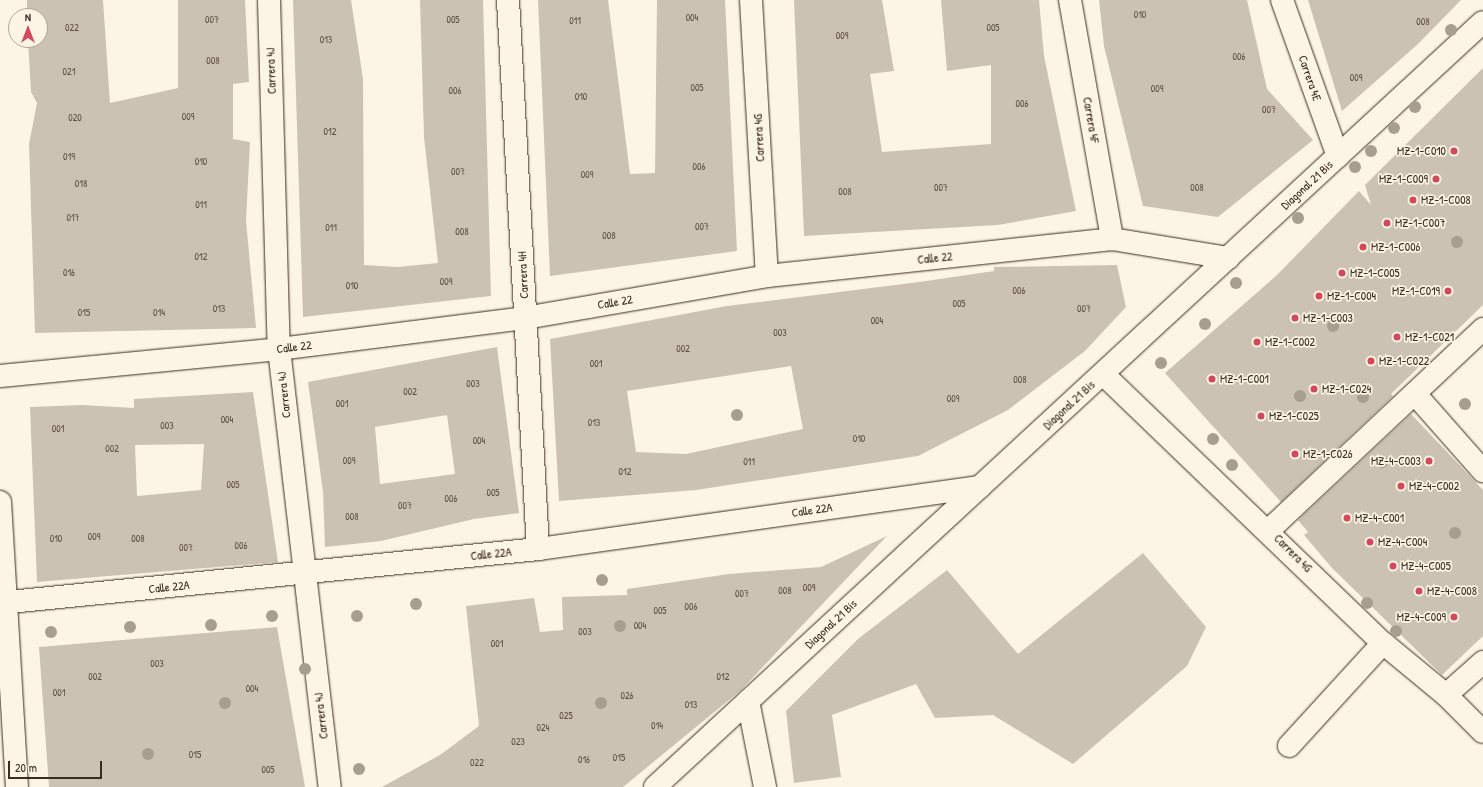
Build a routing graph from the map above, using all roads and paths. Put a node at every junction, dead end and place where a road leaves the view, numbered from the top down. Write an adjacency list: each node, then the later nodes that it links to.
1 (269, 0): 13 (street, Carrera 4J)
2 (508, 0): 11 (street, Carrera 4H)
3 (751, 0): 10 (street, Carrera 4G)
4 (1070, 0): 8 (street, Carrera 4F)
5 (1282, 0): 7 (street, Carrera 4E)
6 (1483, 22): 7 (street, Diagonal 21 Bis)
7 (1338, 156): 9 (street, Diagonal 21 Bis)
8 (1112, 239): 9 (street, Calle 22); 10 (street, Calle 22)
9 (1228, 258): 14 (street, Diagonal 21 Bis)
10 (768, 276): 11 (street, Calle 22)
11 (525, 318): 13 (street, Calle 22); 21 (street, Carrera 4H)
12 (1483, 329): 16 (street)
13 (279, 349): 15 (street, Calle 22); 22 (street, Carrera 4J)
14 (1103, 374): 18 (street, Diagonal 21 Bis); 20 (street, Carrera 4G)
15 (0, 376)
16 (1415, 394): 17 (street); 20 (street)
17 (1483, 471)
18 (980, 487): 21 (street, Calle 22A); 27 (street, Diagonal 21 Bis)
19 (0, 502): 23 (street)
20 (1269, 530): 24 (street, Carrera 4G)
21 (538, 549): 22 (street, Calle 22A)
22 (304, 574): 23 (street, Calle 22A); 31 (street, Carrera 4J)
23 (2, 603): 30 (street)
24 (1383, 643): 26 (street, Carrera 4G); 29 (street)
25 (1483, 662): 26 (street)
26 (1446, 695): 28 (street, Carrera 4G)
27 (748, 701): 32 (street, Diagonal 21 Bis); 33 (street)
28 (1483, 732)
29 (1289, 746)
30 (17, 787)
31 (330, 787)
32 (655, 787)
33 (765, 787)

